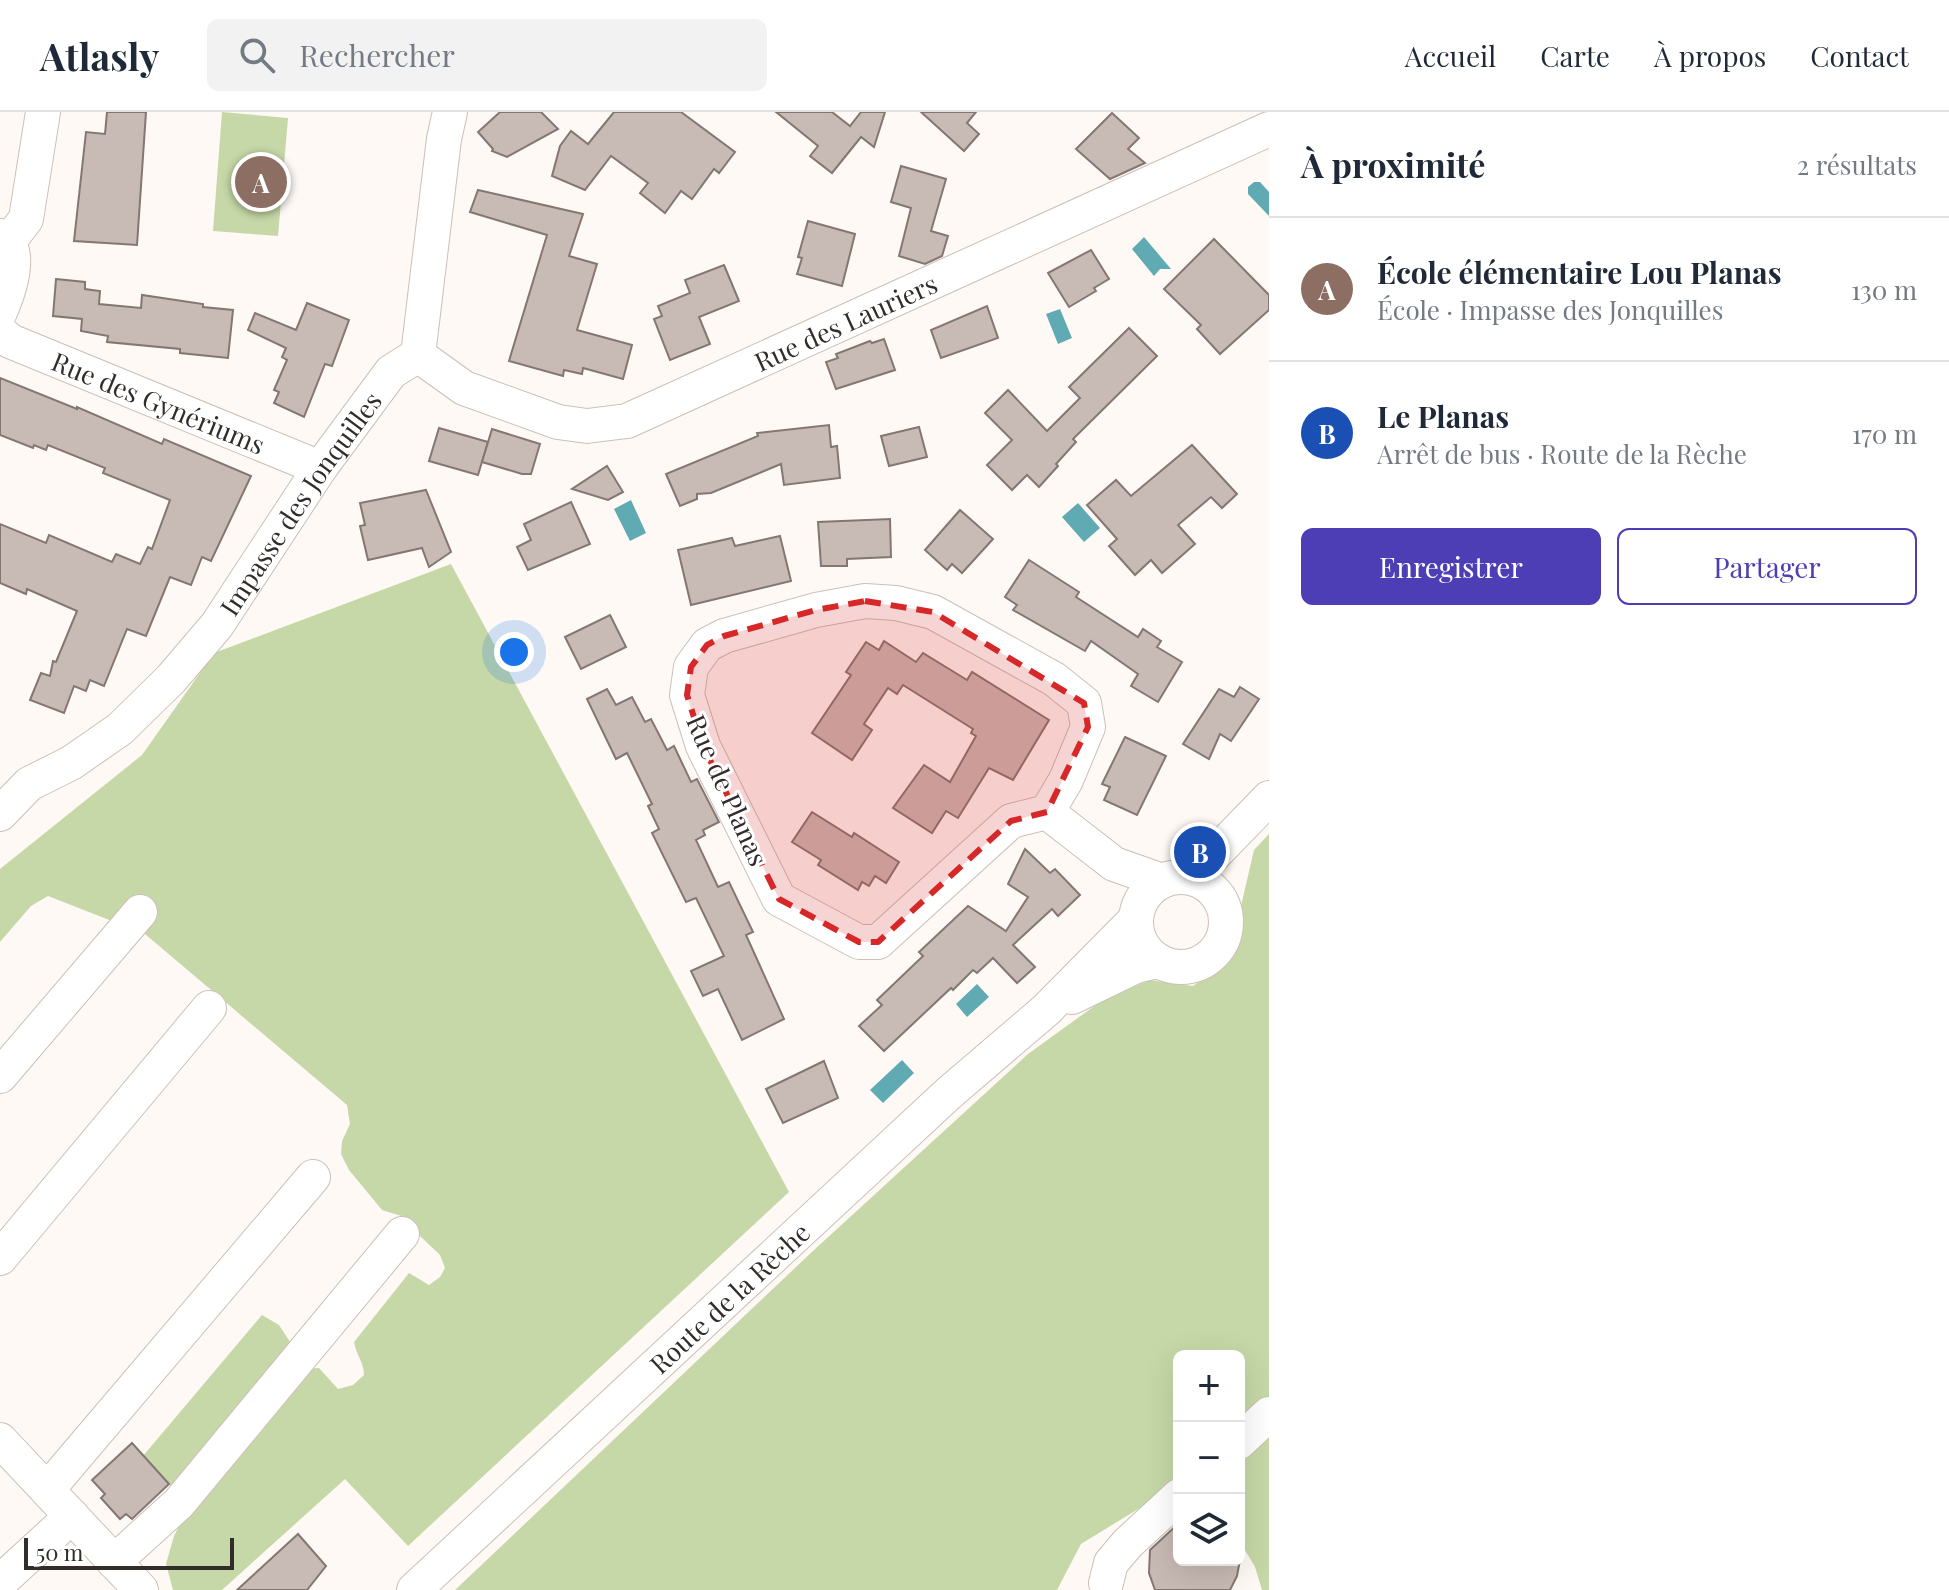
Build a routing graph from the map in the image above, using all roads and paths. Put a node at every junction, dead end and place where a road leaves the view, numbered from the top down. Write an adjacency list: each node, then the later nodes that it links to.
1 (43, 112): 4 (street)
2 (450, 112): 7 (street)
3 (1269, 129): 7 (street, Rue des Lauriers)
4 (4, 238): 5 (street)
5 (0, 312)
6 (0, 332): 8 (street, Rue des Gynériums)
7 (418, 355): 8 (street, Impasse des Jonquilles)
8 (320, 468): 11 (street, Impasse des Jonquilles)
9 (1258, 808): 13 (street); 14 (street)
10 (1047, 812): 10 (street, Rue de Planas); 12 (street)
11 (0, 814)
12 (1114, 864): 13 (street); 16 (street)
13 (1174, 879): 14 (street); 16 (street)
14 (1221, 902): 17 (street)
15 (140, 912): 20 (street)
16 (1136, 915): 17 (street); 19 (street, Route de la Rèche)
17 (1157, 961): 19 (street, Route de la Rèche)
18 (209, 1008): 23 (street)
19 (1046, 1010): 34 (street, Route de la Rèche)
20 (0, 1076)
21 (313, 1177): 27 (street)
22 (402, 1234): 30 (street)
23 (0, 1258)
24 (1269, 1414): 25 (street)
25 (1245, 1436)
26 (0, 1440): 27 (street)
27 (47, 1490): 29 (street)
28 (1173, 1502): 32 (street)
29 (72, 1516): 30 (street); 31 (street)
30 (114, 1562): 33 (street)
31 (0, 1582)
32 (1106, 1583)
33 (141, 1590)
34 (414, 1590)

